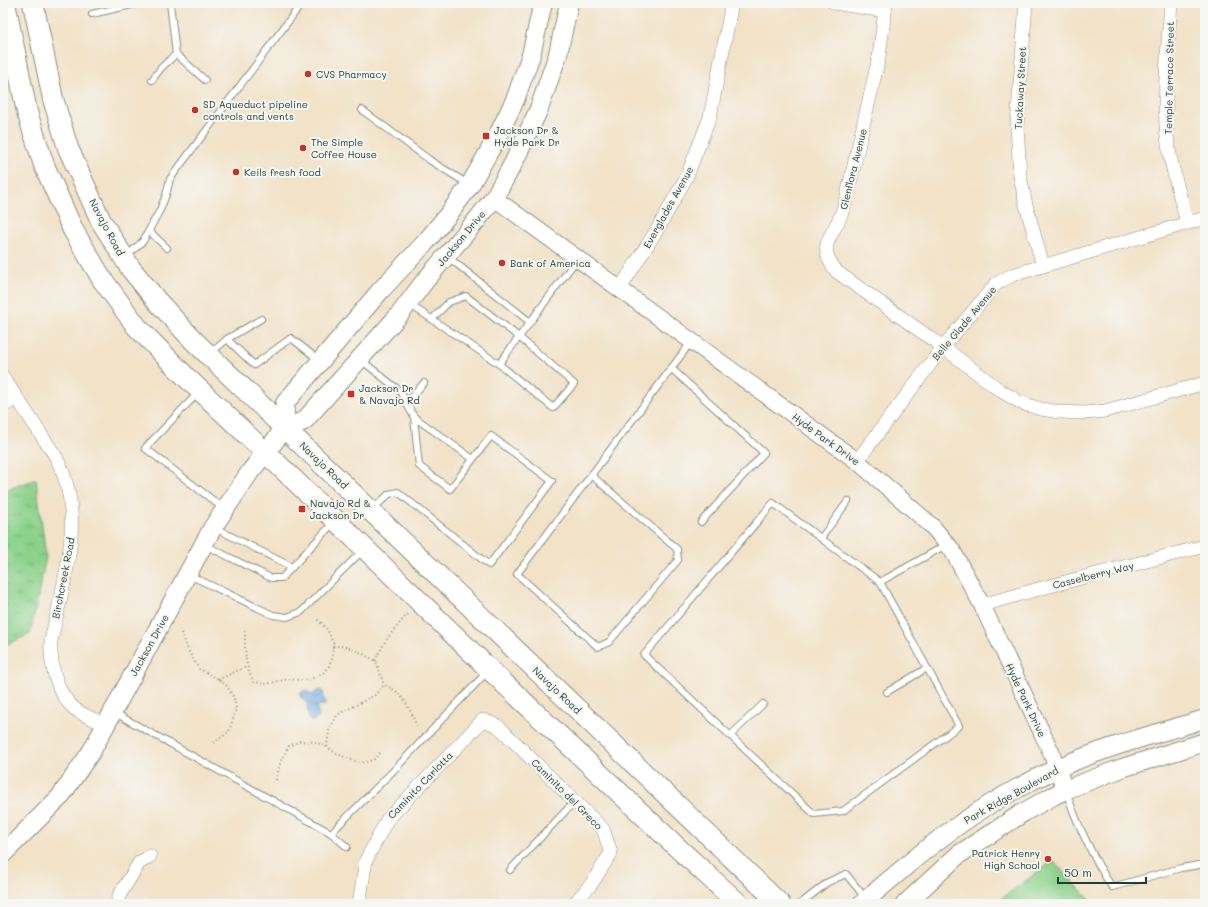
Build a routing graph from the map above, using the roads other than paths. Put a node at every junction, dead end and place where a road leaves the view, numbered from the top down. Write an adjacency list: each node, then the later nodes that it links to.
1 (5, 3): 47 (main road)
2 (34, 3): 27 (main road, Navajo Road)
3 (140, 3): 13 (lane)
4 (170, 3): 14 (lane)
5 (302, 3): 24 (lane)
6 (543, 3): 18 (main road)
7 (569, 3): 20 (main road, Jackson Drive)
8 (732, 3): 30 (street, Everglades Avenue)
9 (834, 3): 12 (street)
10 (1026, 3): 29 (street, Tuckaway Street)
11 (1171, 3): 23 (street, Temple Terrace Street)
12 (886, 7): 38 (street, Glenflora Avenue)
13 (92, 14)
14 (176, 54): 15 (lane); 16 (lane)
15 (152, 80)
16 (205, 80)
17 (362, 110): 19 (lane)
18 (495, 142): 19 (main road); 20 (main road)
19 (470, 185): 22 (main road); 41 (main road)
20 (494, 198): 22 (main road, Jackson Drive); 28 (street, Hyde Park Drive)
21 (1205, 218): 23 (street, Belle Glade Avenue)
22 (476, 221): 26 (main road, Jackson Drive)
23 (1187, 223): 29 (street, Belle Glade Avenue)
24 (149, 231): 25 (lane); 27 (lane)
25 (167, 248)
26 (447, 256): 31 (main road, Jackson Drive); 34 (lane)
27 (124, 259): 39 (main road, Navajo Road)
28 (577, 259): 30 (street, Hyde Park Drive); 34 (lane)
29 (1043, 266): 38 (street, Belle Glade Avenue)
30 (619, 290): 37 (street, Hyde Park Drive)
31 (408, 303): 33 (lane); 40 (main road, Jackson Drive)
32 (261, 319): 36 (lane)
33 (432, 319): 35 (lane); 42 (lane)
34 (530, 322): 35 (lane)
35 (519, 337): 42 (lane); 42 (lane)
36 (227, 338): 39 (lane); 41 (lane)
37 (691, 342): 43 (lane); 55 (street, Hyde Park Drive)
38 (943, 347): 46 (street, Glenflora Avenue); 55 (street, Belle Glade Avenue)
39 (209, 355): 52 (main road, Navajo Road)
40 (359, 359): 49 (lane); 52 (main road, Jackson Drive)
41 (321, 362): 52 (main road)
42 (499, 364)
43 (671, 368): 56 (lane); 61 (lane)
44 (3, 377): 48 (street, Birchcreek Road)
45 (424, 383): 49 (lane)
46 (1205, 383)
47 (200, 390): 53 (main road); 58 (lane)
48 (17, 398): 50 (street); 76 (street, Birchcreek Road)
49 (406, 403): 51 (lane)
50 (3, 406)
51 (414, 417): 54 (lane); 54 (lane)
52 (285, 428): 53 (main road, Jackson Drive); 59 (main road, Navajo Road)
53 (265, 452): 58 (main road, Jackson Drive); 60 (main road)
54 (473, 459): 59 (lane)
55 (858, 461): 64 (street, Hyde Park Drive)
56 (591, 475): 56 (lane)
57 (848, 501): 63 (lane)
58 (224, 510): 62 (main road, Jackson Drive)
59 (371, 511): 95 (main road, Navajo Road)
60 (336, 520): 67 (main road); 68 (lane)
61 (701, 522)
62 (213, 527): 65 (main road, Jackson Drive); 68 (lane)
63 (821, 538): 70 (lane); 79 (lane)
64 (947, 544): 70 (lane); 71 (street, Hyde Park Drive)
65 (204, 545): 68 (lane); 69 (main road, Jackson Drive)
66 (1205, 546): 71 (street, Casselberry Way)
67 (364, 548): 69 (lane); 73 (main road)
68 (292, 567)
69 (187, 574): 76 (main road, Jackson Drive)
70 (880, 582): 72 (lane)
71 (982, 605): 81 (street, Hyde Park Drive)
72 (927, 668): 74 (lane); 79 (lane)
73 (489, 669): 84 (lane); 94 (main road)
74 (887, 692)
75 (763, 704): 79 (lane)
76 (109, 718): 84 (lane); 86 (main road, Jackson Drive)
77 (1205, 719): 81 (main road, Park Ridge Boulevard)
78 (483, 720): 83 (street, Caminito del Greco); 92 (street, Caminito Carlotta)
79 (730, 736)
80 (1205, 742): 82 (main road)
81 (1058, 768): 82 (street, Hyde Park Drive); 90 (main road, Park Ridge Boulevard)
82 (1065, 790): 88 (lane); 97 (main road)
83 (575, 801): 89 (lane); 93 (street, Caminito del Greco)
84 (331, 833): 85 (lane)
85 (347, 847)
86 (3, 854)
87 (150, 856): 91 (street)
88 (1205, 864)
89 (510, 870)
90 (865, 902): 96 (lane)
91 (118, 904)
92 (359, 904)
93 (574, 904)
94 (739, 904)
95 (780, 904)
96 (800, 904)
97 (904, 904)

